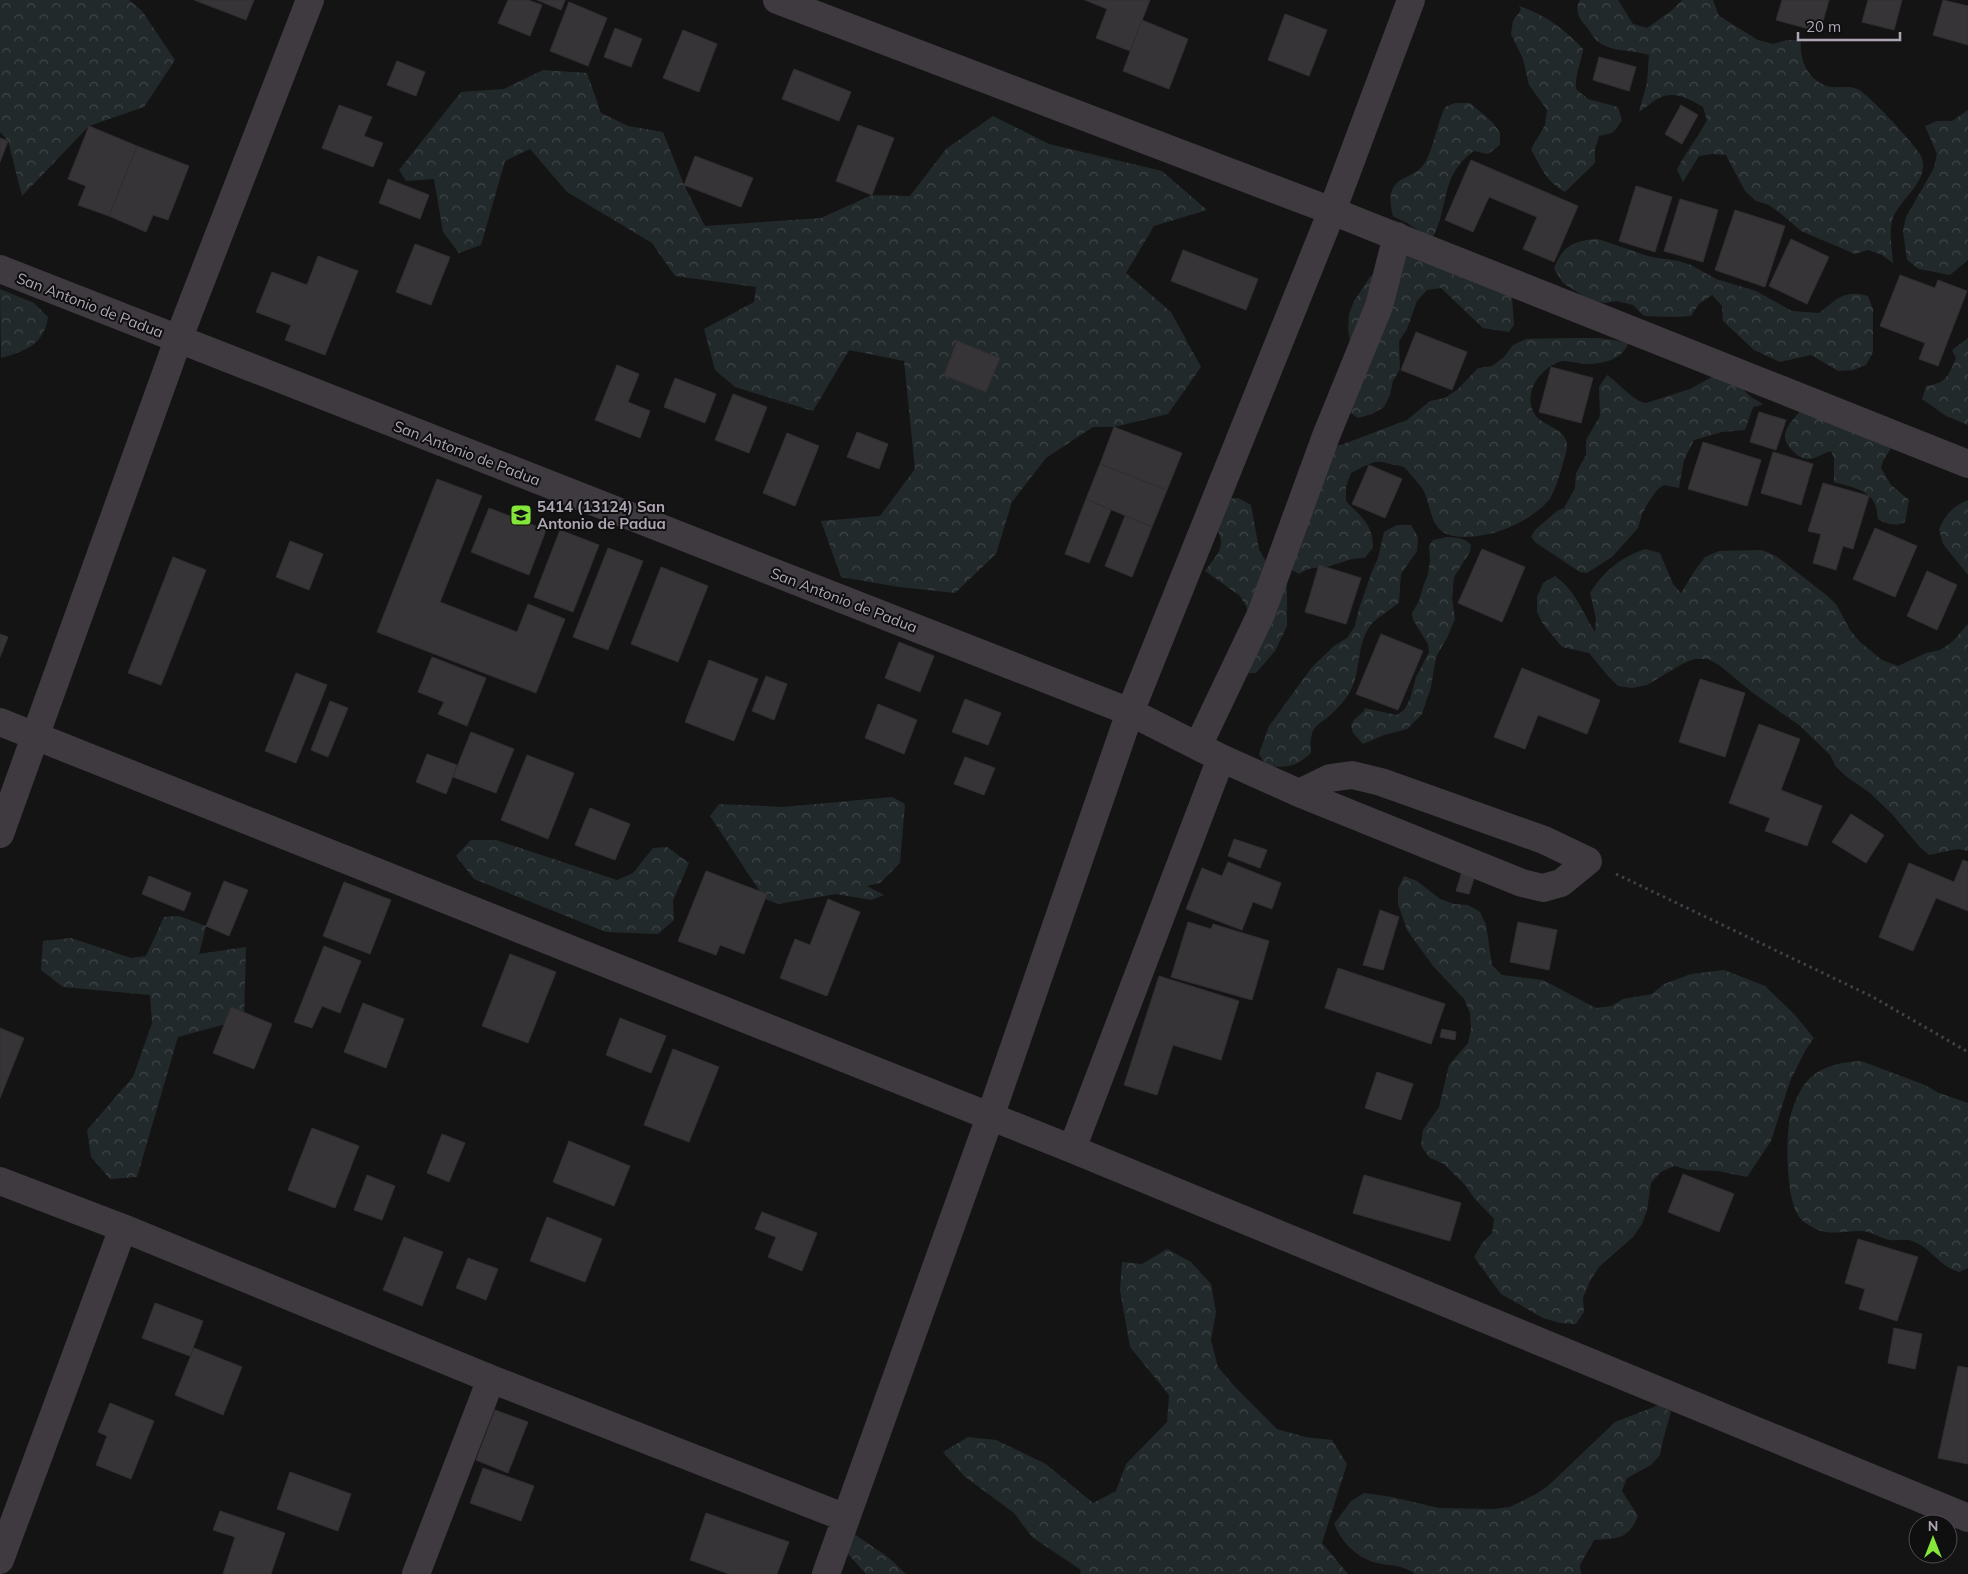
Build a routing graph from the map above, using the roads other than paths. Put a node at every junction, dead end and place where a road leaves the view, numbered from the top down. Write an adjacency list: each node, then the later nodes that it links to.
1 (310, 0): 7 (street)
2 (777, 0): 4 (street)
3 (1411, 0): 4 (street)
4 (1332, 211): 5 (street); 9 (street)
5 (1397, 236): 8 (street); 12 (street)
6 (0, 269): 7 (street, San Antonio de Padua)
7 (178, 340): 9 (street, San Antonio de Padua); 11 (street)
8 (1968, 464)
9 (1130, 712): 12 (street, San Antonio de Padua); 15 (street)
10 (0, 722): 11 (street)
11 (36, 736): 14 (street); 15 (street)
12 (1209, 752): 13 (street, San Antonio de Padua); 16 (street)
13 (1300, 793): 13 (street, San Antonio de Padua)
14 (0, 834)
15 (990, 1117): 16 (street); 20 (street)
16 (1072, 1149): 21 (street)
17 (0, 1181): 18 (street)
18 (124, 1228): 19 (street); 22 (street)
19 (491, 1379): 20 (street); 23 (street)
20 (846, 1518): 24 (street)
21 (1968, 1518)
22 (0, 1560)
23 (416, 1574)
24 (826, 1574)

